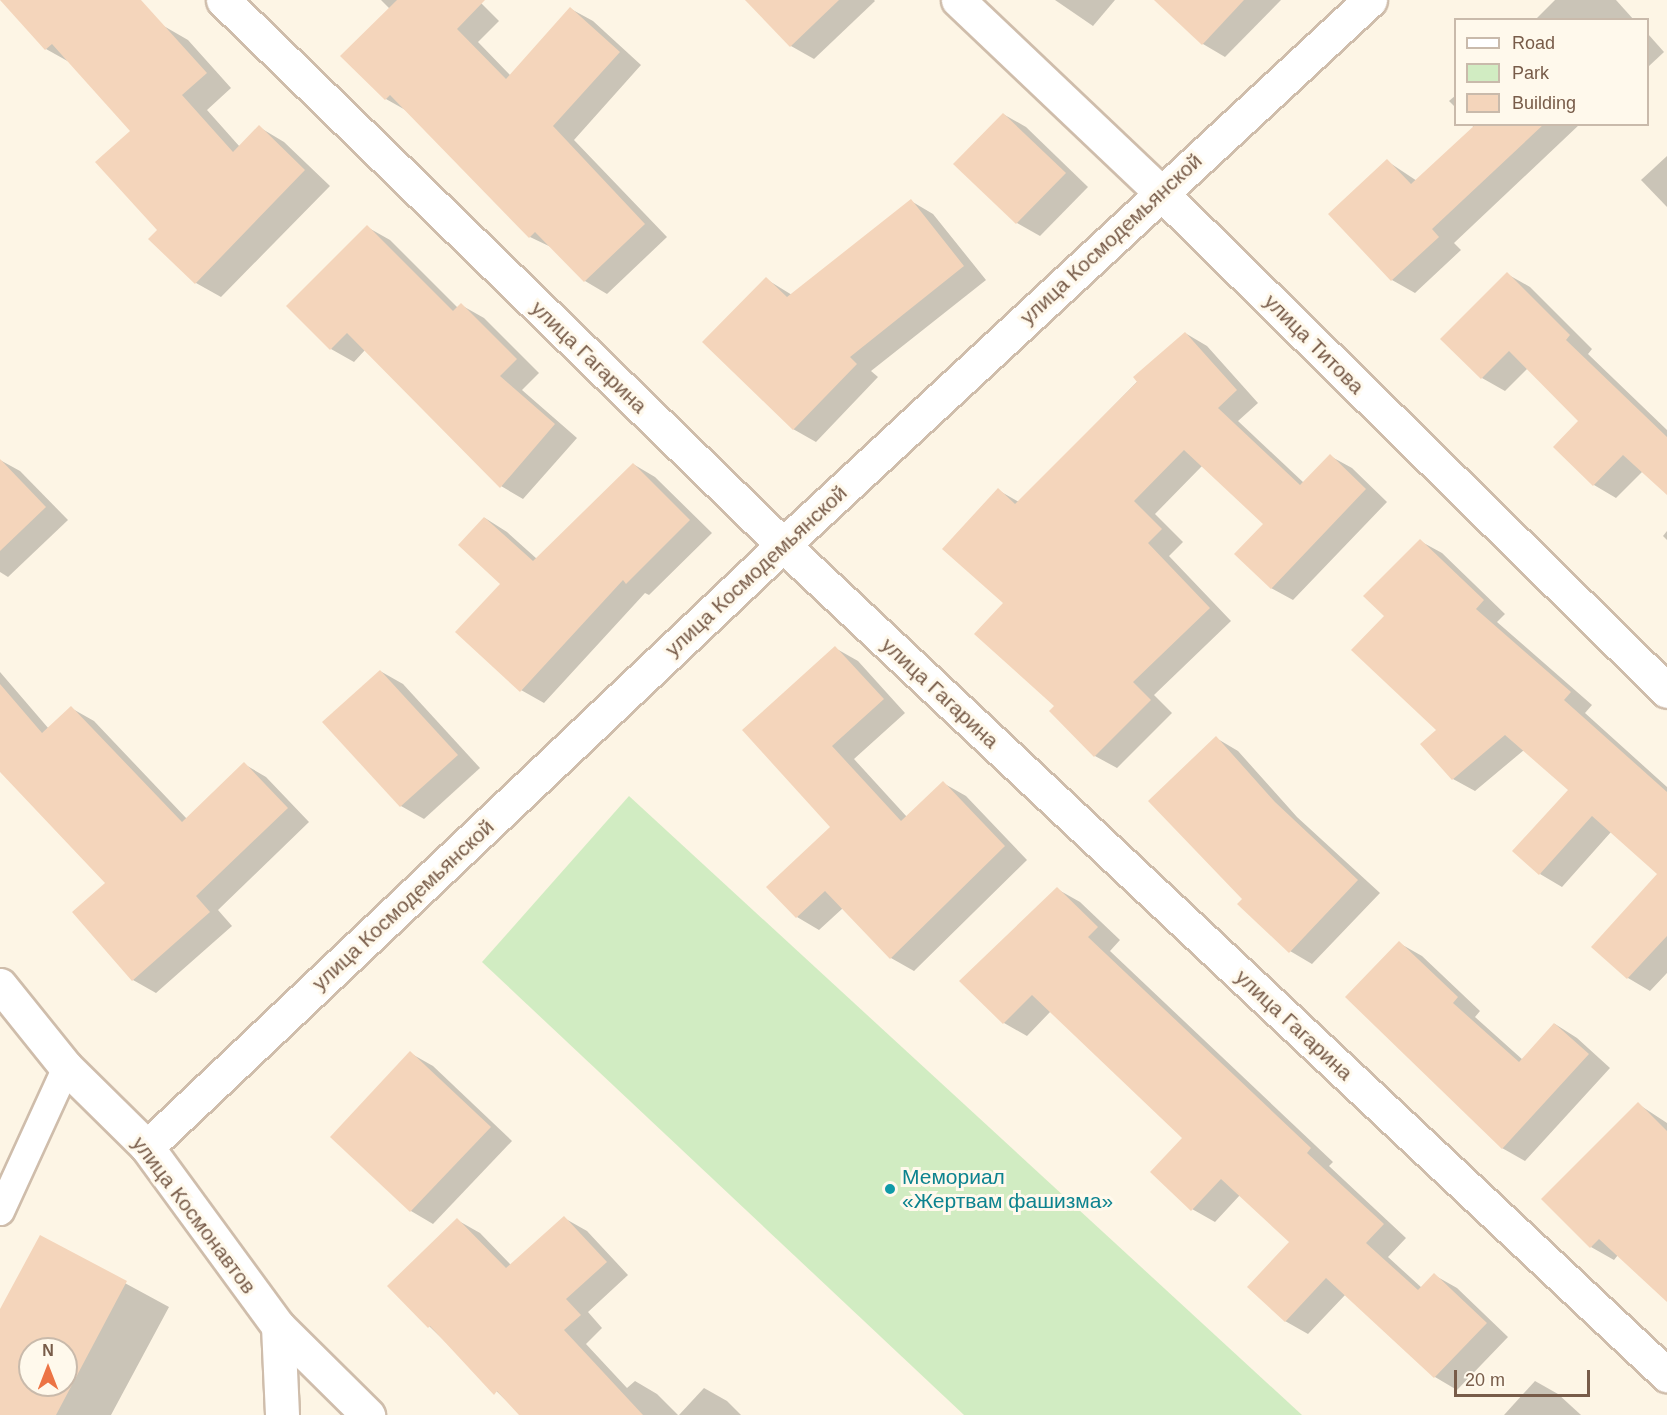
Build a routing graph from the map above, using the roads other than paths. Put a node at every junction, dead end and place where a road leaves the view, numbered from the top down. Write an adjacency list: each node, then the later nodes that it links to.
1 (223, 0): 5 (street, улица Гагарина)
2 (958, 0): 4 (street, улица Титова)
3 (1370, 0): 4 (street, улица Космодемьянской)
4 (1160, 192): 5 (street, улица Космодемьянской); 6 (street, улица Титова)
5 (783, 546): 9 (street, улица Космодемьянской); 12 (street, улица Гагарина)
6 (1667, 691)
7 (0, 986): 8 (street, улица Космонавтов)
8 (66, 1067): 9 (street, улица Космонавтов); 10 (lane)
9 (147, 1147): 11 (street, улица Космонавтов)
10 (0, 1211)
11 (278, 1326): 13 (street); 14 (street, улица Космонавтов)
12 (1667, 1375)
13 (282, 1415)
14 (368, 1415)

